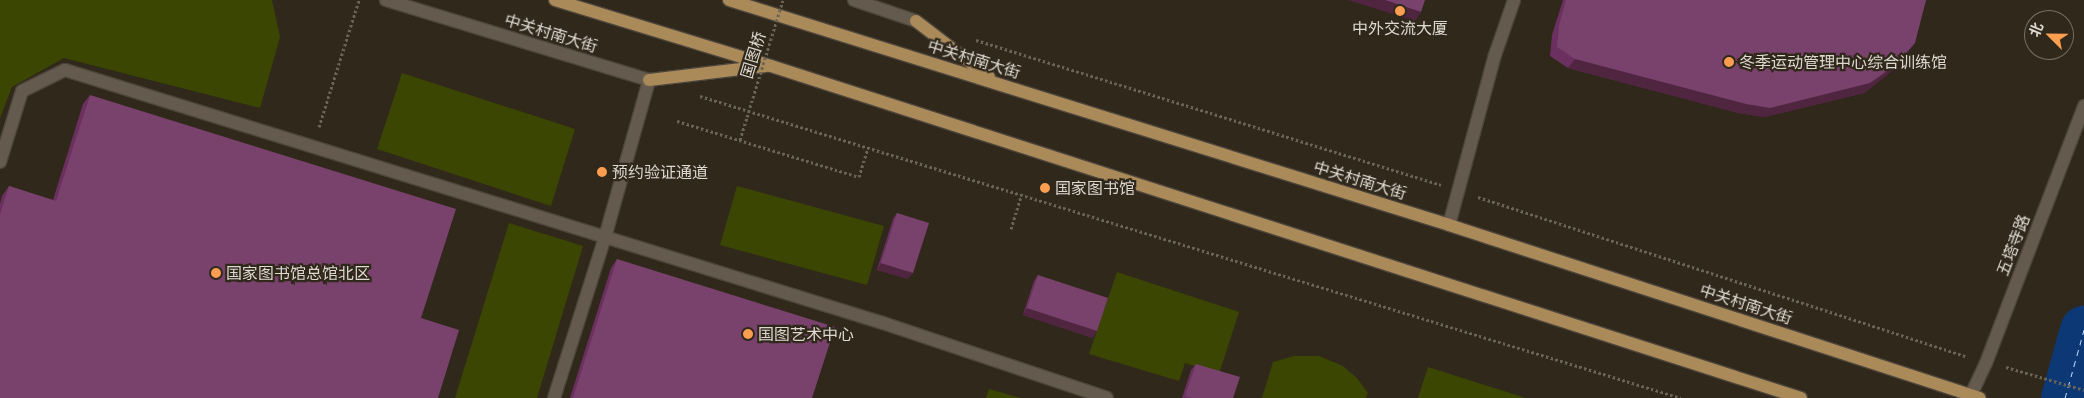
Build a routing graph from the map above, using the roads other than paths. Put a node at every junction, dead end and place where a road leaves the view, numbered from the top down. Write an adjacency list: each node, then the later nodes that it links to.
1 (386, 0): 8 (street, 中关村南大街)
2 (555, 0): 7 (main road, 中关村南大街)
3 (729, 0): 9 (main road, 中关村南大街)
4 (854, 0): 6 (street, 中关村南大街)
5 (1514, 0): 12 (street)
6 (916, 21): 9 (main road)
7 (771, 66): 8 (main road); 17 (main road, 中关村南大街)
8 (649, 80): 13 (street)
9 (997, 83): 12 (main road, 中关村南大街)
10 (2084, 106): 14 (street, 五塔寺路)
11 (0, 162): 13 (street)
12 (1449, 225): 14 (main road, 中关村南大街)
13 (605, 237): 15 (street); 16 (street)
14 (1976, 396)
15 (554, 398)
16 (1107, 398)
17 (1802, 398)

